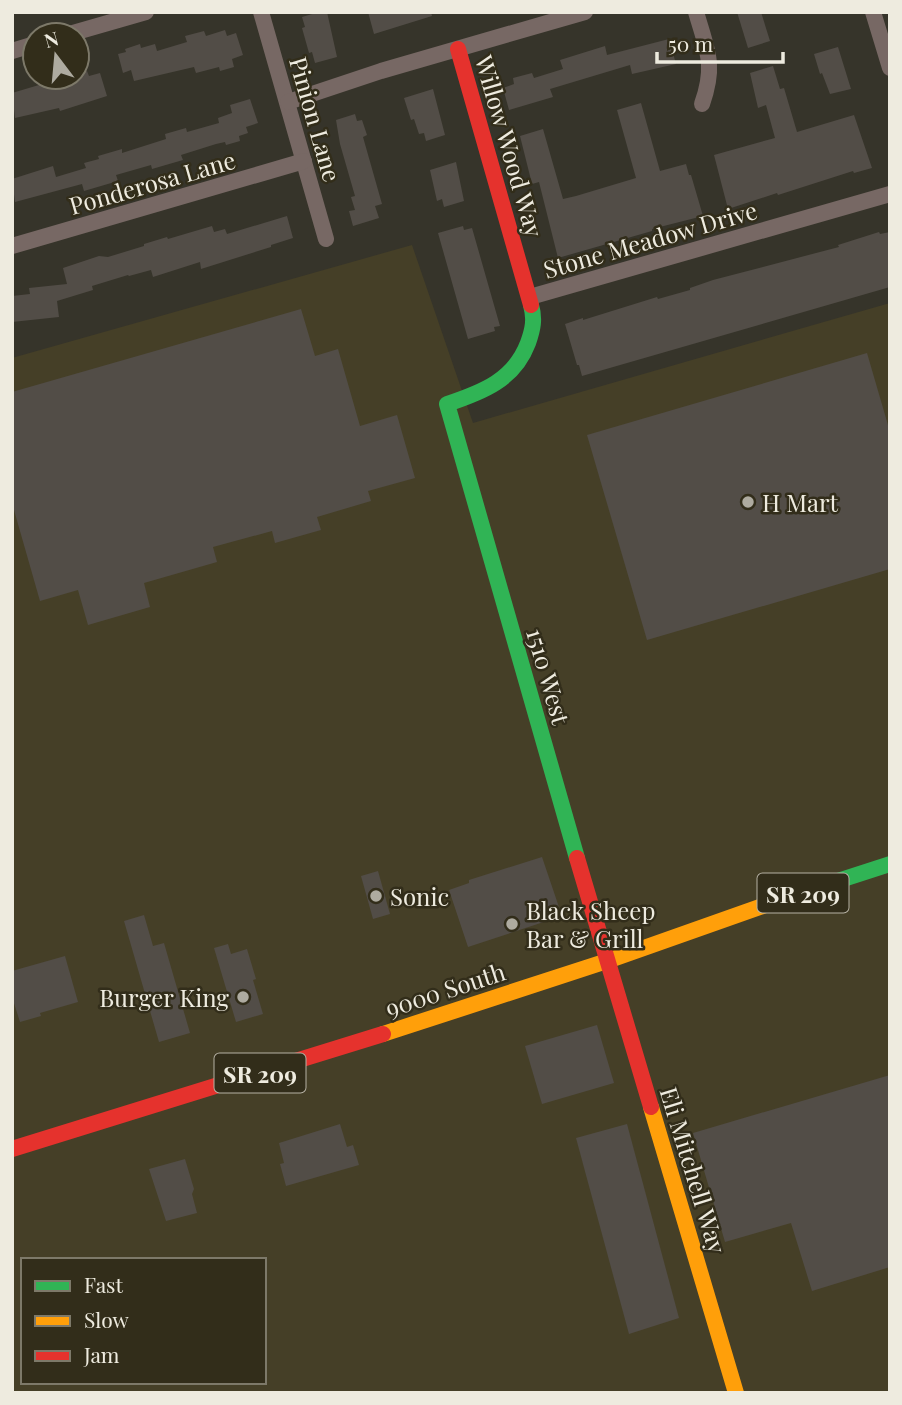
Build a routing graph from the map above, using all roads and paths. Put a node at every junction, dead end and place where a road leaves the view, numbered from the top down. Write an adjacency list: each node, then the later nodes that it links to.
1 (146, 12): 6 (street)
2 (261, 12): 9 (street, Pinion Lane)
3 (585, 12): 7 (street)
4 (696, 12): 10 (street)
5 (873, 12): 8 (street)
6 (91, 28)
7 (458, 49): 9 (street); 15 (street, Willow Wood Way)
8 (890, 68)
9 (288, 102): 11 (street, Pinion Lane)
10 (702, 104)
11 (304, 162): 13 (street, Pinion Lane); 14 (street, Ponderosa Lane)
12 (890, 194): 15 (street, Stone Meadow Drive)
13 (326, 239)
14 (12, 246)
15 (530, 297): 16 (street, Stone Meadow Drive)
16 (447, 404): 18 (street, 1510 West)
17 (890, 864): 18 (street, 9000 South / SR 209)
18 (607, 961): 19 (street, 9000 South / SR 209); 20 (street, Eli Mitchell Way)
19 (12, 1149)
20 (736, 1393)

